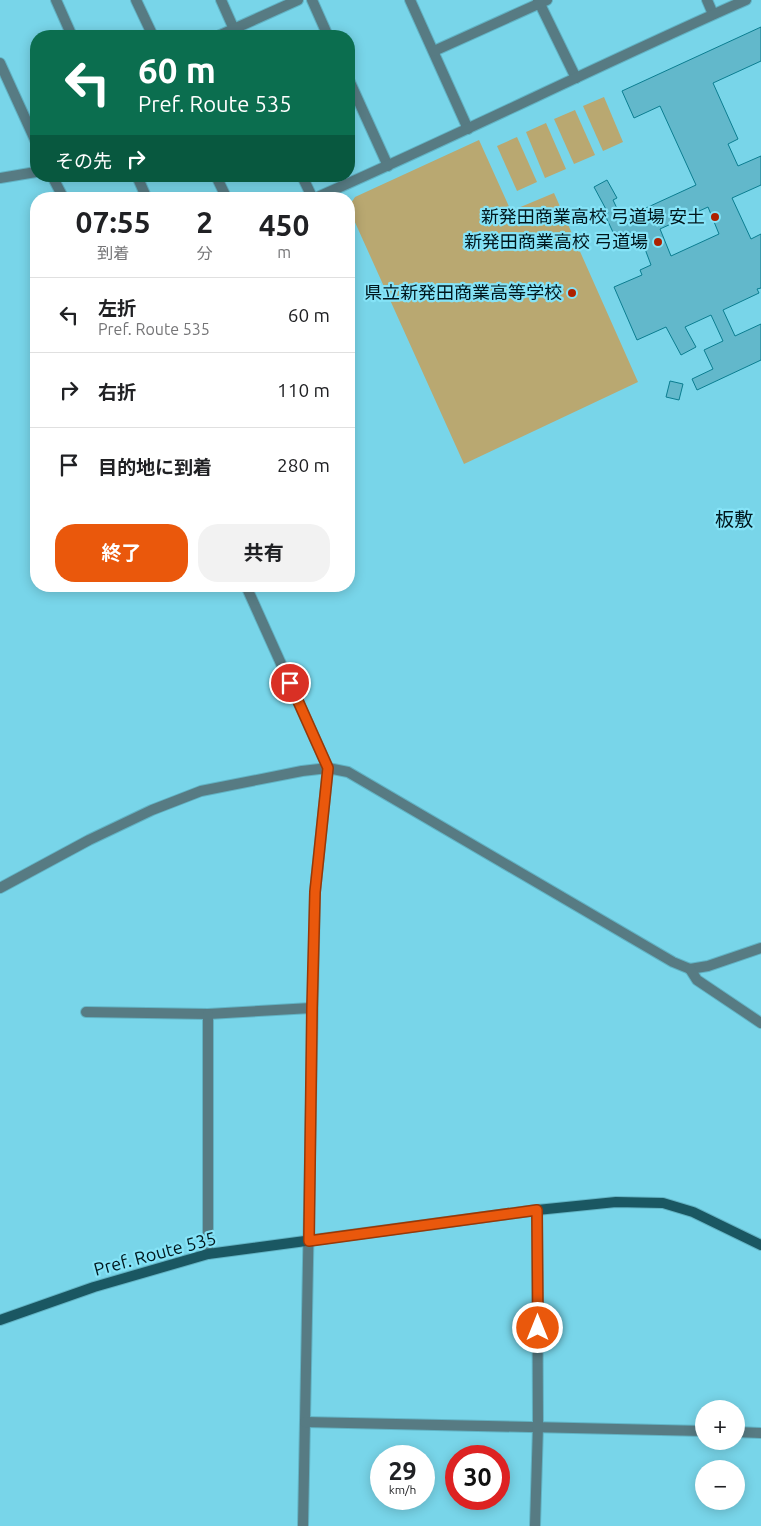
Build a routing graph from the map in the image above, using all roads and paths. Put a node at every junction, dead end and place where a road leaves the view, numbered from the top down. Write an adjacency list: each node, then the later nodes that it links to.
1 (56, 0): 11 (street)
2 (136, 0): 12 (street)
3 (221, 0): 13 (street)
4 (298, 0): 14 (street)
5 (312, 0): 15 (street)
6 (410, 0): 16 (street)
7 (707, 0): 10 (street)
8 (746, 0): 10 (street)
9 (542, 1): 16 (street); 18 (street)
10 (714, 14): 18 (street)
11 (69, 30)
12 (150, 30)
13 (234, 30)
14 (241, 30)
15 (325, 30)
16 (434, 51): 21 (street)
17 (0, 63): 20 (street)
18 (576, 78): 21 (street)
19 (355, 93): 22 (street)
20 (30, 117)
21 (468, 129): 22 (street)
22 (388, 166): 25 (street)
23 (30, 173): 24 (street)
24 (0, 178)
25 (355, 181)
26 (352, 182): 27 (street)
27 (329, 192)
28 (249, 592): 29 (street)
29 (328, 768): 30 (street); 32 (street); 33 (street)
30 (0, 888)
31 (761, 948): 32 (street)
32 (690, 969): 36 (street)
33 (312, 1008): 35 (street); 38 (street)
34 (86, 1012): 35 (street)
35 (208, 1014): 40 (street)
36 (761, 1023)
37 (537, 1210): 38 (main road, Pref. Route 535); 39 (main road, Pref. Route 535); 43 (street)
38 (309, 1241): 40 (main road, Pref. Route 535); 42 (street)
39 (761, 1244)
40 (208, 1254): 41 (main road, Pref. Route 535)
41 (0, 1320)
42 (305, 1422): 43 (street); 47 (street)
43 (538, 1426): 44 (street); 48 (street)
44 (695, 1431)
45 (745, 1432): 46 (street)
46 (761, 1433)
47 (303, 1526)
48 (535, 1526)

